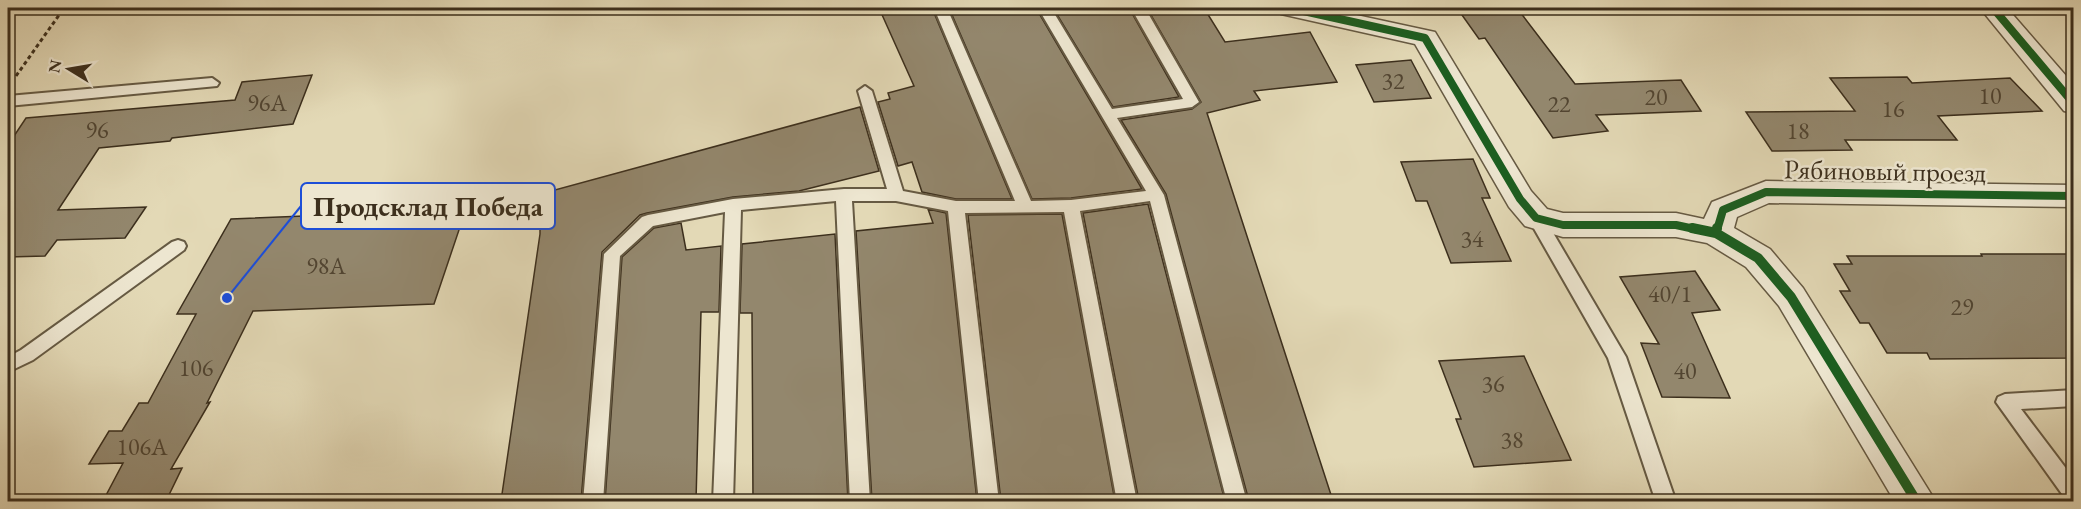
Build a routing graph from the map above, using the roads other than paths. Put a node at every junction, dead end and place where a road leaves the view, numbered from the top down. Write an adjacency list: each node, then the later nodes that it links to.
1 (939, 8): 16 (lane)
2 (1045, 8): 10 (lane)
3 (1138, 8): 10 (lane)
4 (1290, 8): 19 (street)
5 (1993, 8): 9 (street)
6 (212, 83): 8 (lane)
7 (865, 91): 12 (lane)
8 (8, 101)
9 (2073, 104)
10 (1108, 114): 13 (lane)
11 (844, 195): 12 (lane); 15 (lane); 27 (lane)
12 (896, 195): 18 (lane)
13 (1156, 195): 17 (lane); 30 (lane)
14 (2073, 196): 20 (street, Рябиновый проезд)
15 (733, 205): 25 (lane); 26 (lane)
16 (1025, 206): 17 (lane); 18 (lane)
17 (1071, 206): 29 (lane)
18 (956, 207): 28 (lane)
19 (1536, 218): 20 (street); 31 (lane)
20 (1716, 232): 32 (street)
21 (178, 246): 22 (lane)
22 (8, 365)
23 (2073, 398): 24 (lane)
24 (2073, 488)
25 (593, 501)
26 (723, 501)
27 (860, 501)
28 (989, 501)
29 (1127, 501)
30 (1237, 501)
31 (1666, 501)
32 (1917, 501)

